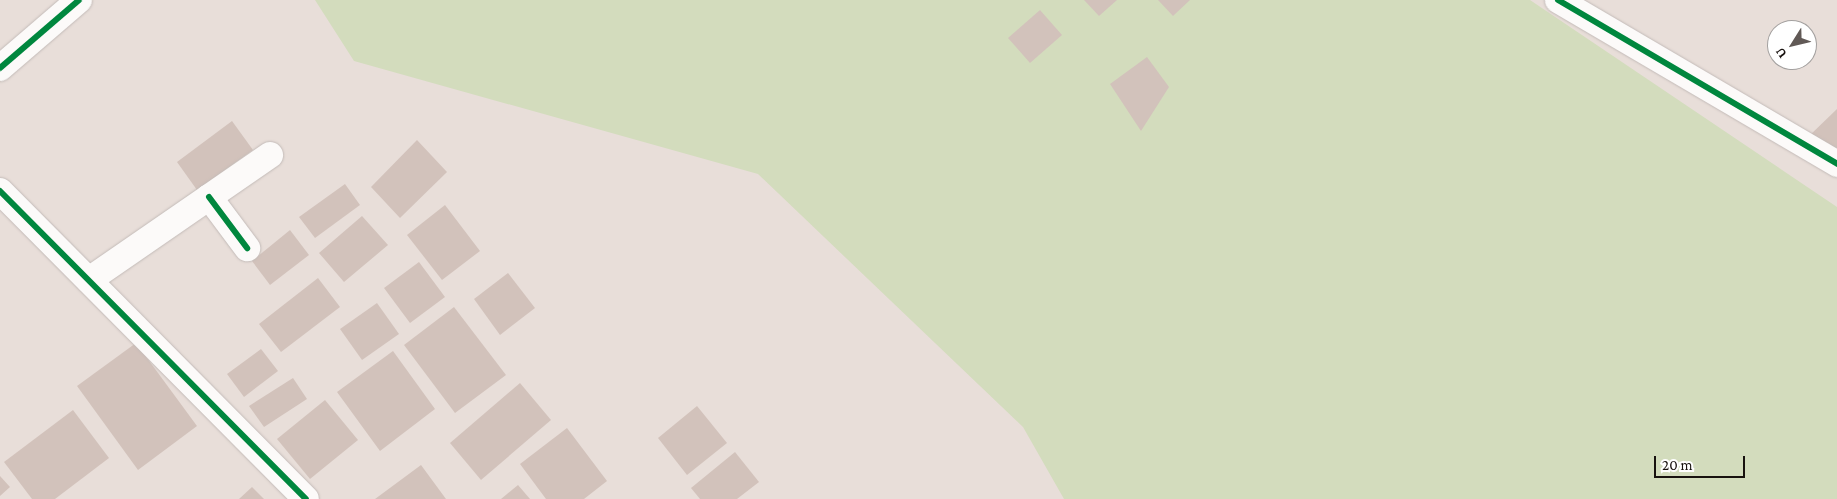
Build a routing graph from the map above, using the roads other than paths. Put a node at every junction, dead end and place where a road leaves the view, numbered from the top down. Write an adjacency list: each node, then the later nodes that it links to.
1 (79, 0): 3 (street)
2 (1558, 0): 5 (street)
3 (0, 68)
4 (270, 156): 7 (street)
5 (1837, 164)
6 (0, 191): 9 (street)
7 (209, 197): 8 (street); 9 (street)
8 (246, 248)
9 (89, 280): 10 (street)
10 (306, 499)

